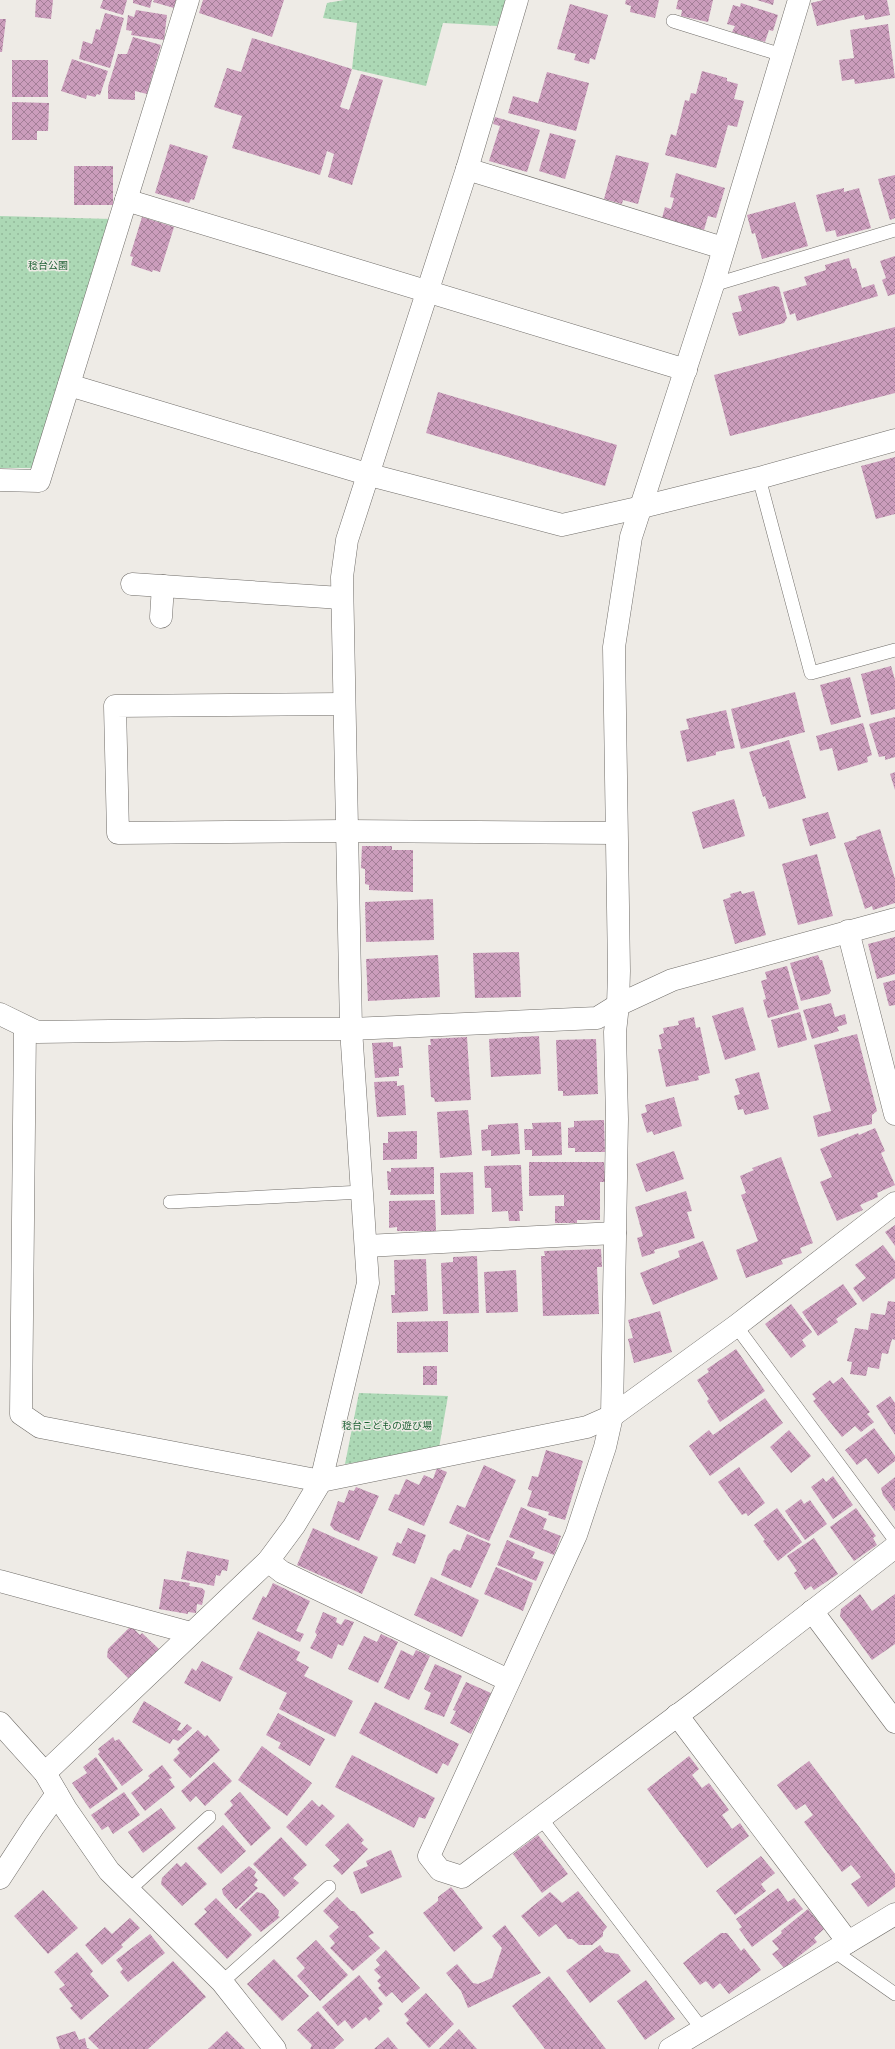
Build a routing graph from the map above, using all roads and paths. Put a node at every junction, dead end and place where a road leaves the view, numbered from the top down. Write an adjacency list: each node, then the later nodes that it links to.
1 (188, 0): 7 (street)
2 (517, 0): 6 (street)
3 (799, 0): 5 (street)
4 (673, 21): 5 (lane)
5 (782, 56): 9 (street)
6 (467, 169): 9 (street); 11 (street)
7 (126, 200): 11 (street); 13 (street)
8 (895, 230): 10 (lane)
9 (723, 248): 10 (street)
10 (713, 285): 12 (street)
11 (428, 292): 12 (street); 15 (street)
12 (686, 370): 18 (street)
13 (69, 385): 15 (street); 17 (street)
14 (895, 440): 16 (street)
15 (370, 475): 18 (street); 21 (street)
16 (759, 478): 18 (street); 23 (lane)
17 (0, 480)
18 (642, 507): 26 (street)
19 (132, 584): 20 (street)
20 (163, 586): 21 (street); 22 (street)
21 (341, 598): 24 (street)
22 (161, 617)
23 (895, 650)
24 (343, 704): 25 (street); 25 (street)
25 (346, 830): 26 (street); 32 (street)
26 (615, 833): 29 (street)
27 (895, 919): 28 (street)
28 (848, 931): 29 (street); 33 (street)
29 (618, 1005): 32 (street); 37 (street)
30 (0, 1014): 31 (street)
31 (25, 1027): 32 (street); 41 (street)
32 (351, 1029): 34 (street)
33 (895, 1114)
34 (362, 1192): 35 (lane); 38 (street)
35 (170, 1202)
36 (895, 1203): 39 (street)
37 (615, 1234): 38 (street); 40 (street)
38 (366, 1246): 41 (street)
39 (736, 1326): 40 (street); 42 (lane)
40 (612, 1416): 41 (street); 48 (street)
41 (322, 1481): 44 (street)
42 (895, 1540)
43 (895, 1547): 46 (street)
44 (268, 1561): 47 (street); 48 (street)
45 (0, 1581): 47 (street)
46 (812, 1611): 49 (street); 50 (street)
47 (192, 1633): 52 (street)
48 (508, 1680): 54 (street)
49 (677, 1715): 54 (street); 60 (street)
50 (895, 1722)
51 (0, 1723): 52 (street)
52 (45, 1773): 53 (street)
53 (57, 1794): 56 (street); 58 (street)
54 (540, 1817): 63 (lane)
55 (210, 1818): 58 (lane)
56 (0, 1878)
57 (329, 1887): 61 (lane)
58 (129, 1890): 61 (street)
59 (895, 1914): 60 (street)
60 (841, 1946): 62 (lane); 63 (street)
61 (222, 1982): 64 (street)
62 (895, 1994)
63 (702, 2029): 65 (street)
64 (275, 2049)
65 (670, 2049)

